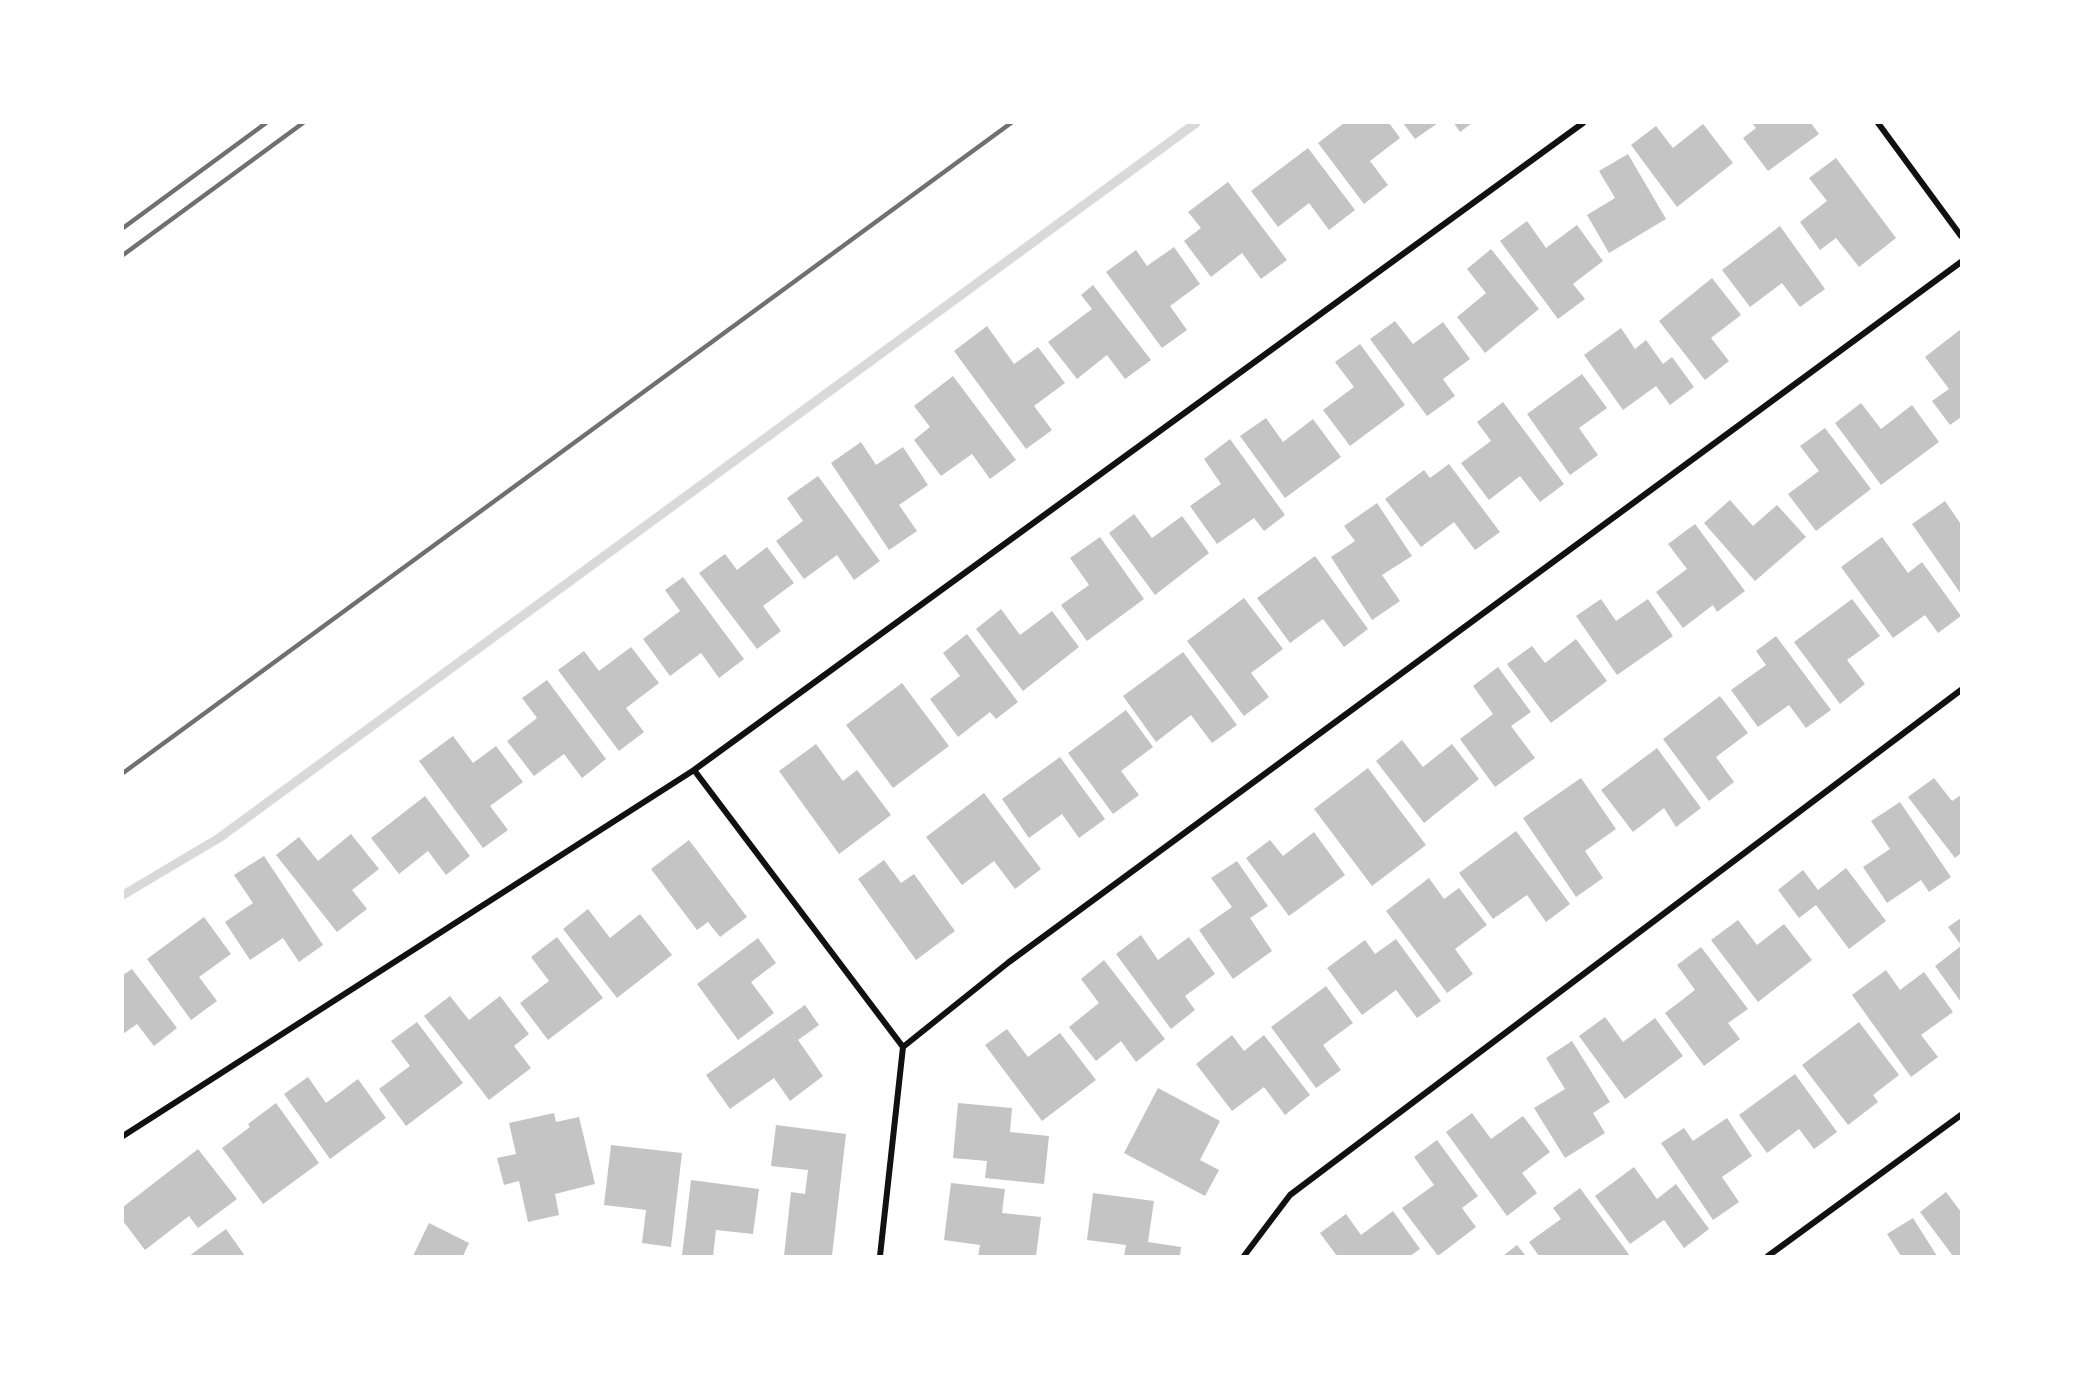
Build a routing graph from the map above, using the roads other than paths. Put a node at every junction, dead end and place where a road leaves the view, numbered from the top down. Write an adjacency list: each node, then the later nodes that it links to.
1 (1583, 123): 6 (street)
2 (1878, 123): 3 (street)
3 (1961, 236)
4 (1961, 262): 7 (street)
5 (1961, 690): 11 (street)
6 (694, 770): 7 (street); 9 (street)
7 (903, 1047): 10 (street)
8 (1961, 1115): 12 (street)
9 (123, 1136)
10 (880, 1256)
11 (1244, 1256)
12 (1768, 1256)

